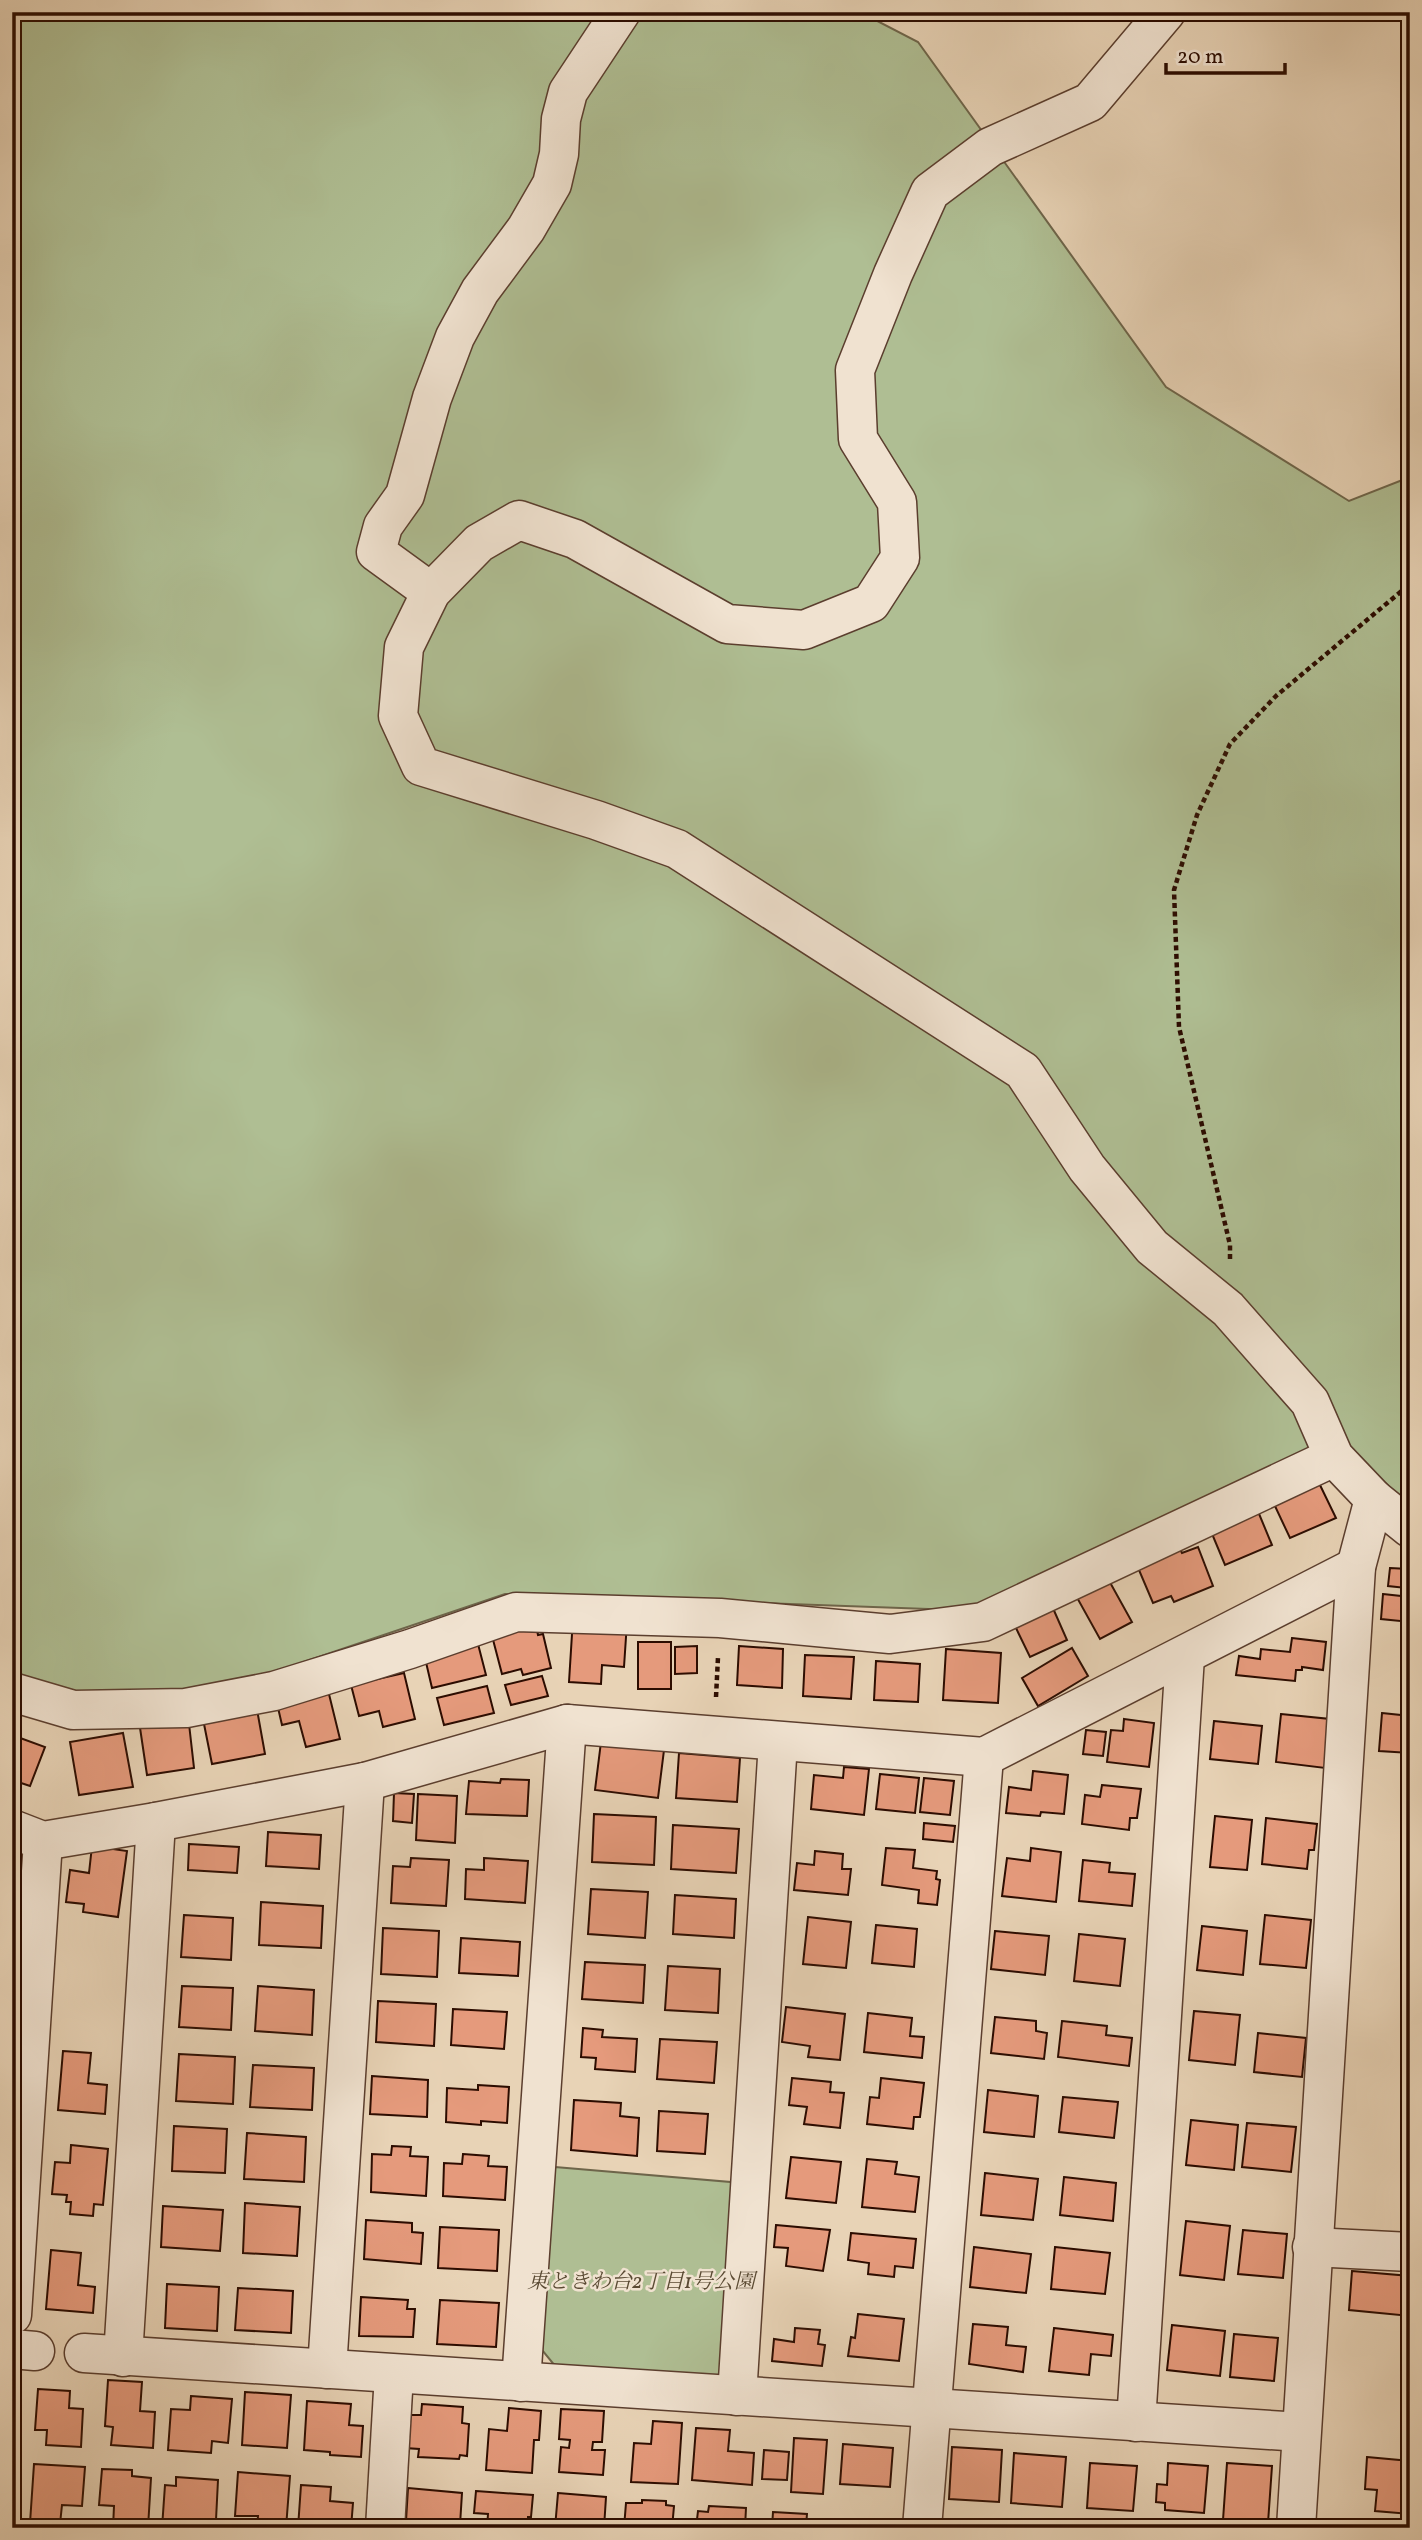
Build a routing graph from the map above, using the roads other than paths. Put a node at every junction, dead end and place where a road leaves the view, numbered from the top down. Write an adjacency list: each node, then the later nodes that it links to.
1 (621, 12): 3 (street)
2 (1166, 12): 3 (street)
3 (431, 592): 4 (street)
4 (1334, 1457): 5 (street); 9 (street)
5 (1374, 1499): 6 (street); 7 (street)
6 (1410, 1528)
7 (1356, 1567): 8 (street); 16 (street)
8 (1185, 1656): 12 (street); 26 (street)
9 (12, 1692)
10 (567, 1724): 11 (street); 13 (street); 23 (street)
11 (778, 1742): 12 (street); 24 (street)
12 (984, 1757): 25 (street)
13 (365, 1782): 14 (street); 21 (street)
14 (156, 1822): 15 (street); 20 (street)
15 (27, 1835): 18 (street)
16 (1312, 2247): 17 (street); 27 (street)
17 (1410, 2252)
18 (12, 2315)
19 (84, 2354): 20 (street)
20 (123, 2357): 21 (street)
21 (327, 2370): 22 (street)
22 (394, 2374): 23 (street); 28 (street)
23 (521, 2382): 24 (street)
24 (737, 2396): 25 (street)
25 (932, 2408): 26 (street); 29 (street)
26 (1136, 2422): 27 (street)
27 (1301, 2432): 30 (street)
28 (385, 2528)
29 (922, 2528)
30 (1296, 2528)

